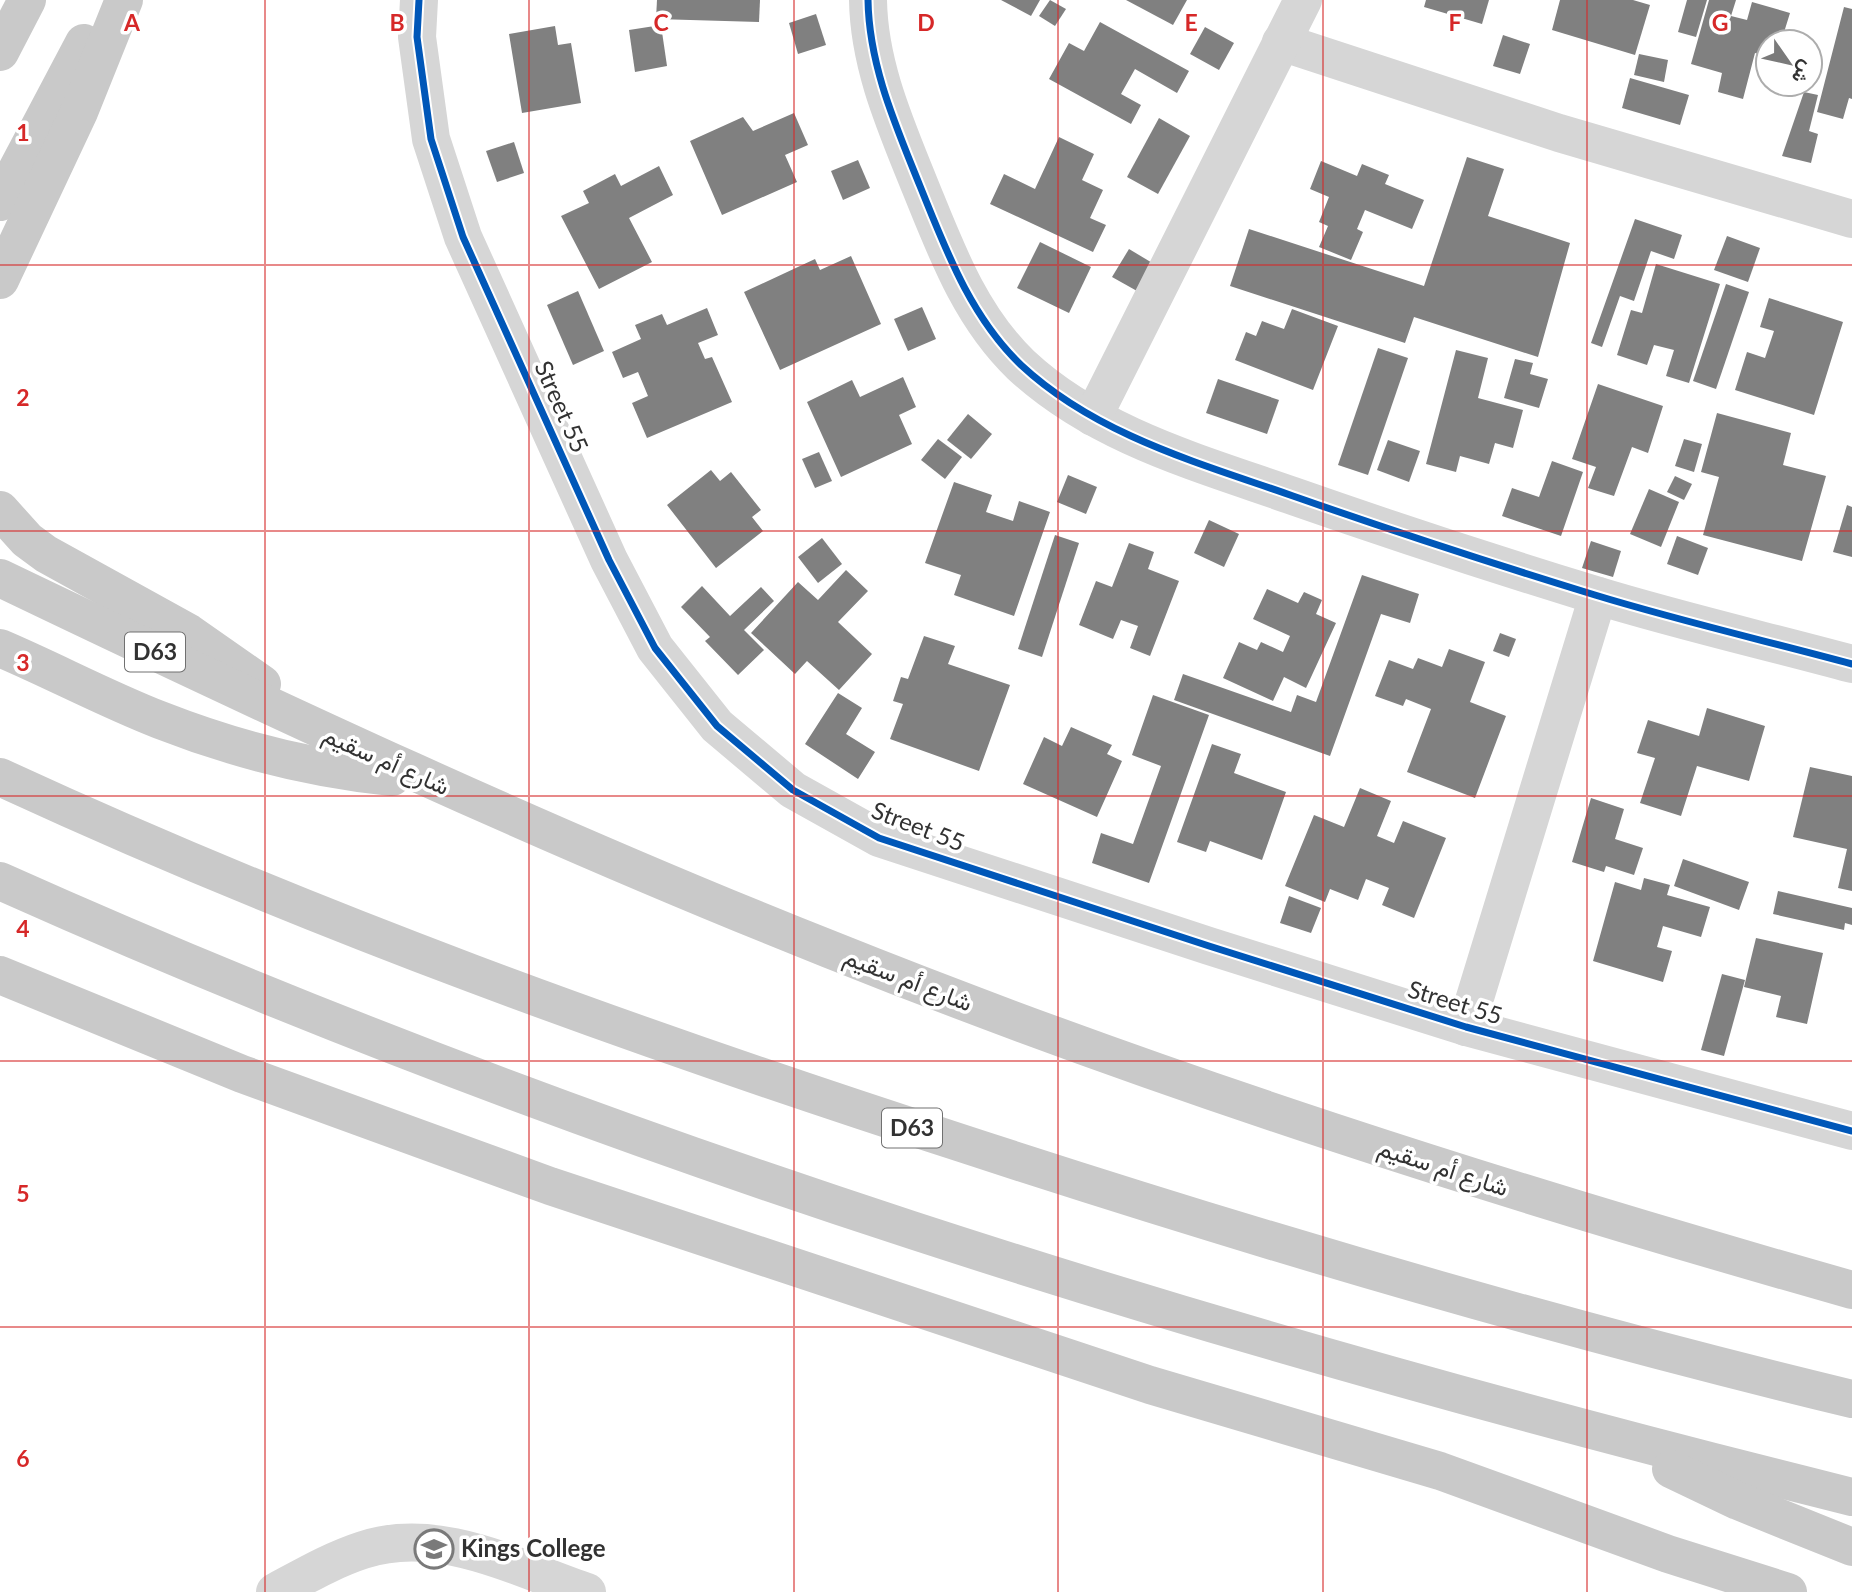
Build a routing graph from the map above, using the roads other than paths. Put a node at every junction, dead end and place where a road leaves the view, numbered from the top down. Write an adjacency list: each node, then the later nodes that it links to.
1 (27, 0): 8 (main road)
2 (106, 0): 9 (main road)
3 (124, 0): 11 (main road)
4 (419, 0): 25 (street, Street 55)
5 (869, 0): 12 (street)
6 (1303, 0): 7 (street)
7 (1282, 42): 10 (street); 12 (street)
8 (0, 52)
9 (0, 202)
10 (1852, 219)
11 (0, 280)
12 (1093, 417): 15 (street)
13 (0, 510): 18 (main road)
14 (0, 578): 18 (main road, شارع أم سقيم / D63)
15 (1598, 596): 17 (street); 25 (street)
16 (0, 648): 20 (main road)
17 (1852, 664)
18 (311, 727): 20 (main road, شارع أم سقيم / D63)
19 (0, 777): 30 (main road, D63)
20 (429, 781): 27 (main road, شارع أم سقيم / D63)
21 (0, 881): 31 (main road)
22 (0, 975): 24 (main road)
23 (0, 999): 24 (main road)
24 (90, 1013): 36 (main road)
25 (1466, 1027): 26 (street, Street 55)
26 (1852, 1131)
27 (1740, 1259): 28 (main road); 29 (main road, شارع أم سقيم / D63)
28 (1852, 1272)
29 (1852, 1290)
30 (1852, 1399)
31 (1610, 1437): 32 (main road); 33 (main road)
32 (1852, 1497)
33 (1852, 1547)
34 (275, 1592): 35 (street)
35 (587, 1592)
36 (1788, 1592)

